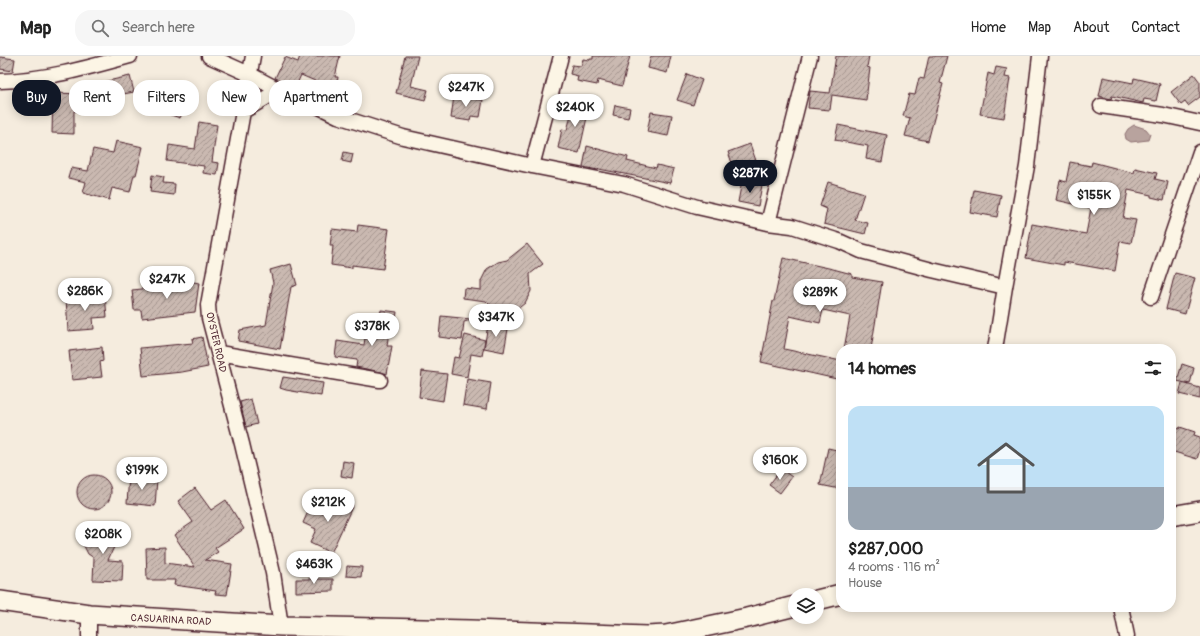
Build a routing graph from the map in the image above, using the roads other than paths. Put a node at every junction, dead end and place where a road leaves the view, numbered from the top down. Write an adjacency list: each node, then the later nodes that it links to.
1 (130, 56): 9 (street)
2 (209, 56): 7 (street)
3 (253, 56): 7 (street, OYSTER ROAD)
4 (561, 56): 16 (street)
5 (810, 56): 17 (street)
6 (1040, 56): 18 (street)
7 (249, 74): 8 (street, OYSTER ROAD); 10 (street)
8 (248, 80)
9 (0, 81)
10 (269, 85)
11 (1101, 106): 14 (street)
12 (241, 116): 21 (street, OYSTER ROAD)
13 (338, 116): 16 (street)
14 (1200, 123)
15 (1200, 152): 19 (street)
16 (532, 166): 17 (street)
17 (768, 223): 18 (street)
18 (1005, 287): 20 (street)
19 (1151, 297)
20 (996, 344)
21 (219, 353): 22 (street); 31 (street, OYSTER ROAD)
22 (380, 380)
23 (1200, 511): 24 (street)
24 (1176, 515)
25 (836, 595): 26 (street)
26 (824, 598)
27 (0, 601): 30 (street, CASUARINA ROAD)
28 (788, 608): 32 (street, CASUARINA ROAD)
29 (1123, 612): 34 (street)
30 (89, 614): 31 (street, CASUARINA ROAD); 33 (street)
31 (281, 626): 32 (street, CASUARINA ROAD)
32 (667, 635)
33 (89, 636)
34 (1127, 636)

